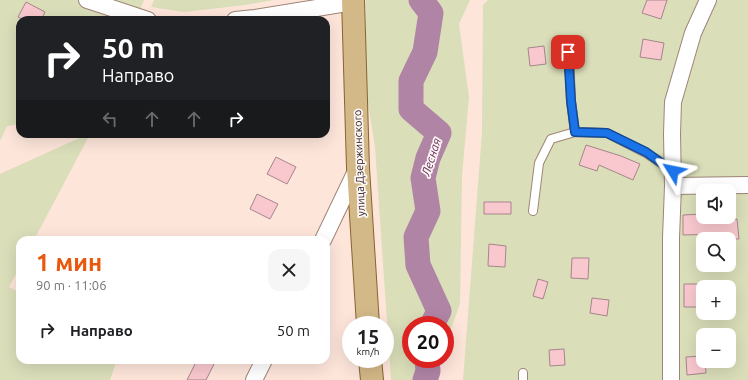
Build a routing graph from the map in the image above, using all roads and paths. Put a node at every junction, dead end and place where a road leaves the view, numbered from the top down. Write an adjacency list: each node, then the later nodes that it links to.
1 (87, 0): 4 (street)
2 (708, 0): 9 (street)
3 (353, 1): 5 (street); 8 (main road, улица Дзержинского)
4 (136, 16)
5 (267, 16)
6 (568, 52): 7 (lane)
7 (575, 132): 9 (lane); 11 (lane)
8 (358, 168): 12 (street); 13 (main road, улица Дзержинского)
9 (673, 179): 10 (street); 18 (street)
10 (748, 185)
11 (533, 211)
12 (326, 236)
13 (367, 316)
14 (262, 364): 16 (street)
15 (371, 368): 17 (main road)
16 (254, 380)
17 (372, 380)
18 (671, 380)

